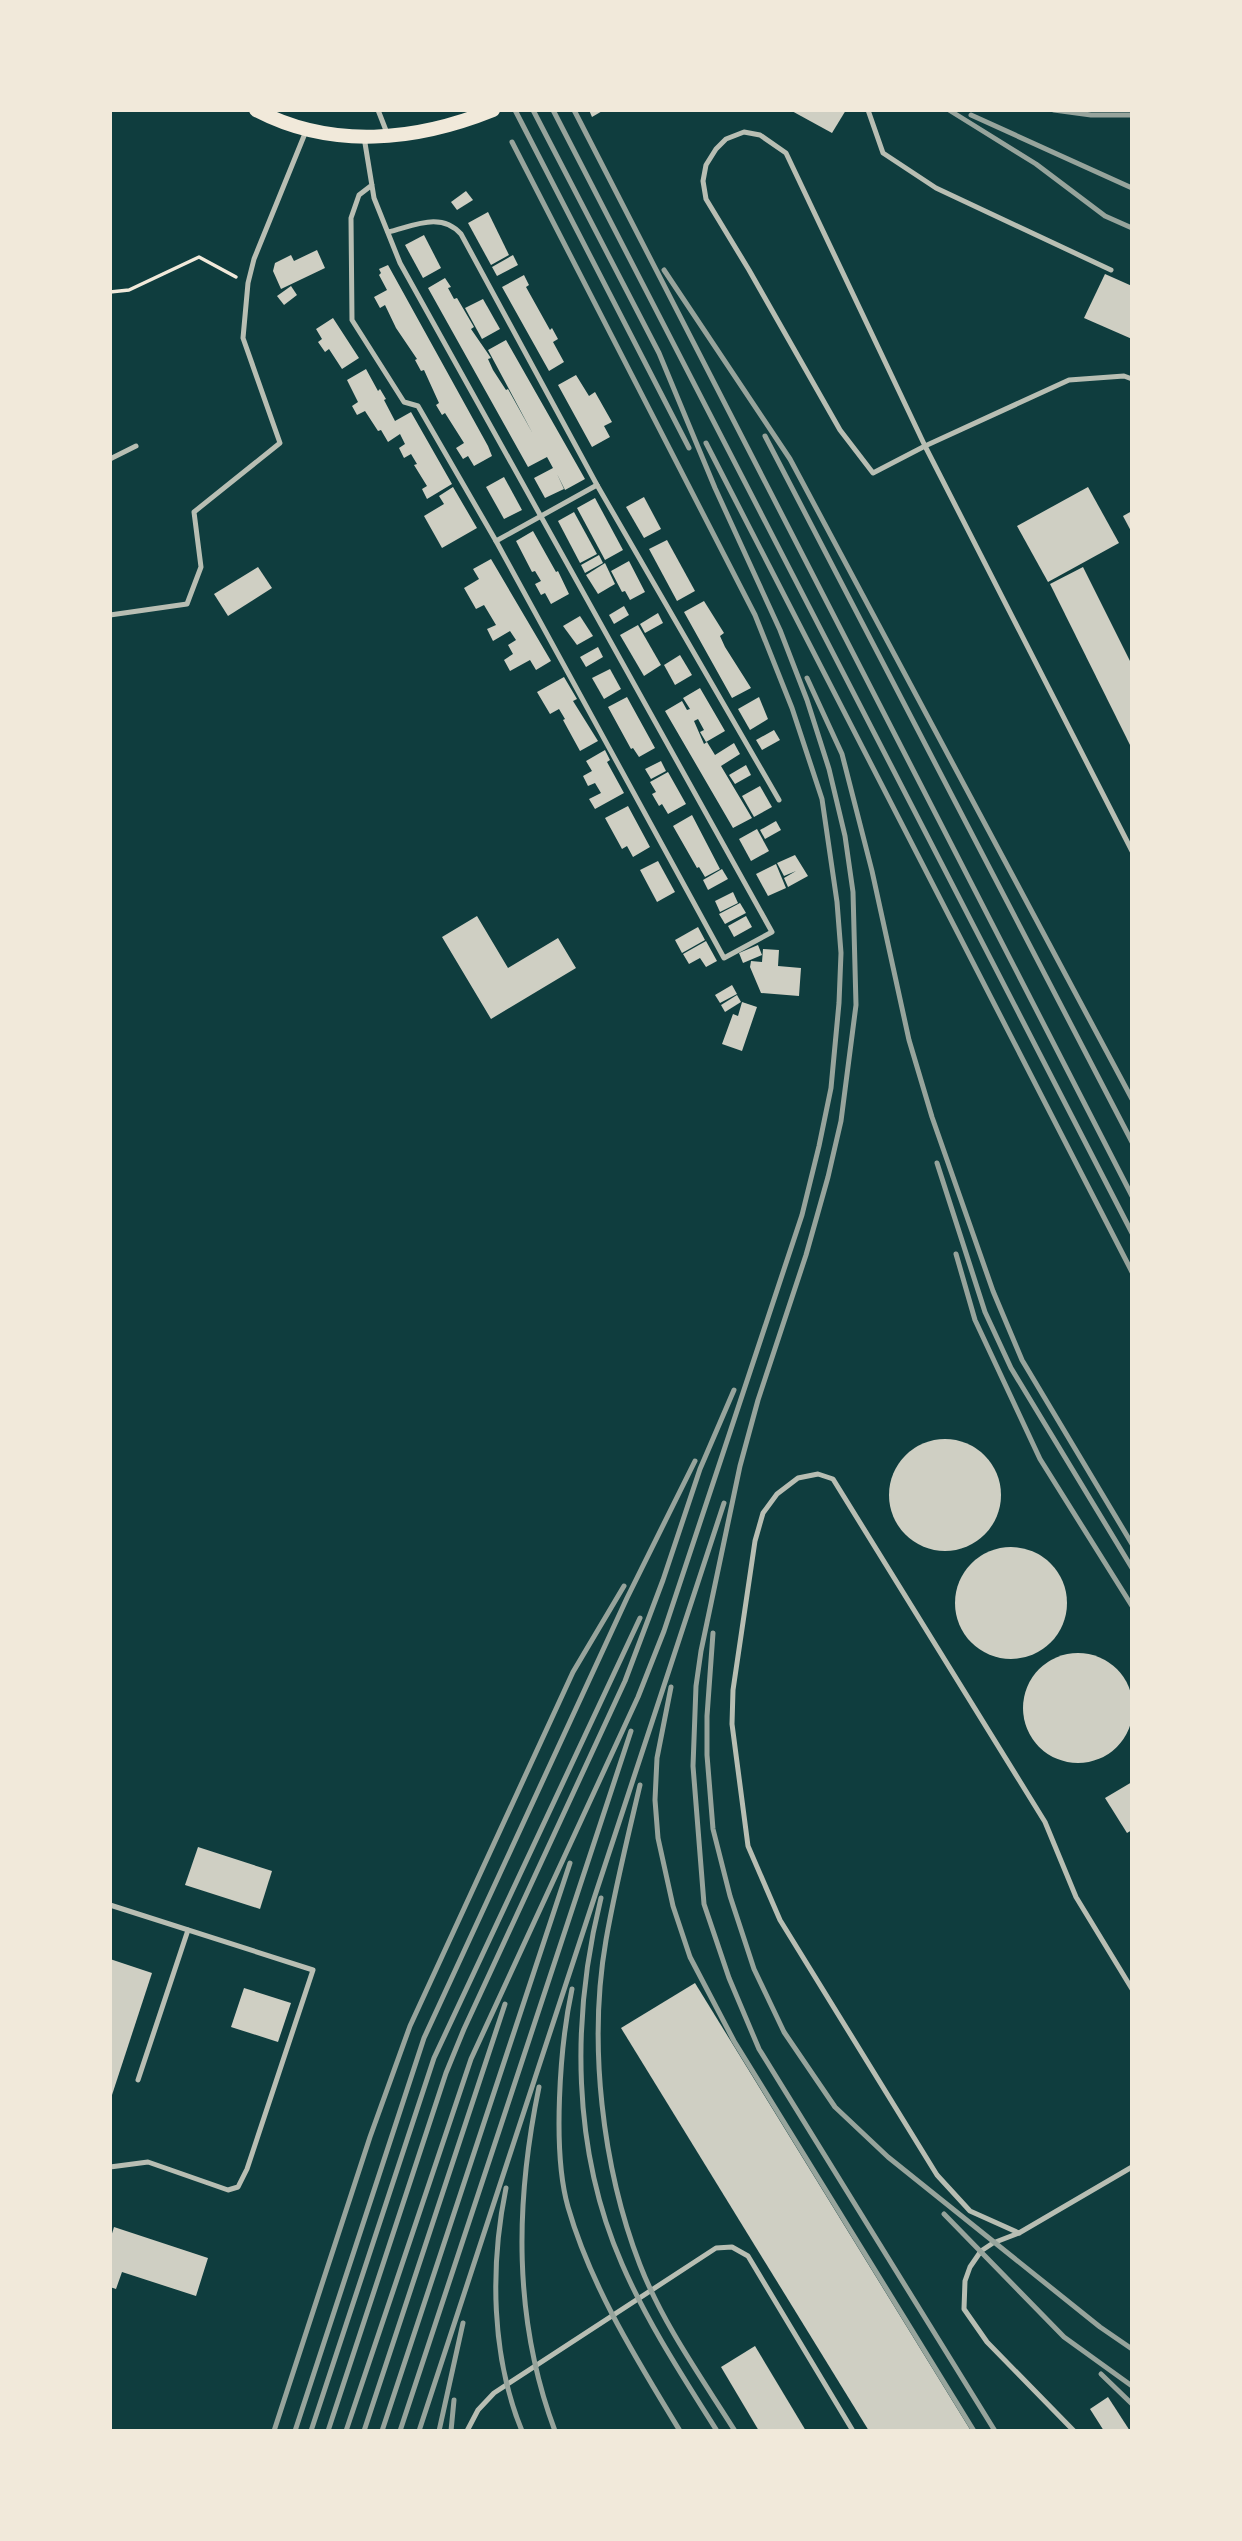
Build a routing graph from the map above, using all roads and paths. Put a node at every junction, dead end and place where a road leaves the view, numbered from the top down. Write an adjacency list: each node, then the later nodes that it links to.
1 (256, 110): 5 (main road)
2 (378, 110): 6 (lane)
3 (493, 110): 6 (main road)
4 (868, 110): 10 (lane)
5 (306, 131): 7 (main road); 11 (lane)
6 (388, 136): 7 (main road)
7 (364, 137): 8 (lane)
8 (372, 185): 9 (lane); 19 (lane)
9 (388, 232): 17 (lane); 18 (lane)
10 (1111, 270)
11 (247, 283): 12 (path); 20 (lane)
12 (110, 292)
13 (1132, 379): 15 (lane)
14 (136, 446): 16 (lane)
15 (925, 446): 15 (lane); 22 (lane)
16 (110, 459)
17 (597, 485): 18 (lane); 21 (lane)
18 (541, 515): 19 (lane); 19 (lane)
19 (496, 541)
20 (110, 615)
21 (779, 800)
22 (1132, 851)
23 (110, 1905): 24 (lane)
24 (188, 1930): 26 (lane); 27 (lane)
25 (1132, 1989): 29 (lane)
26 (138, 2080)
27 (110, 2167)
28 (1132, 2167): 29 (lane)
29 (1019, 2234): 32 (lane)
30 (467, 2431): 31 (lane)
31 (853, 2431)
32 (1074, 2431)

